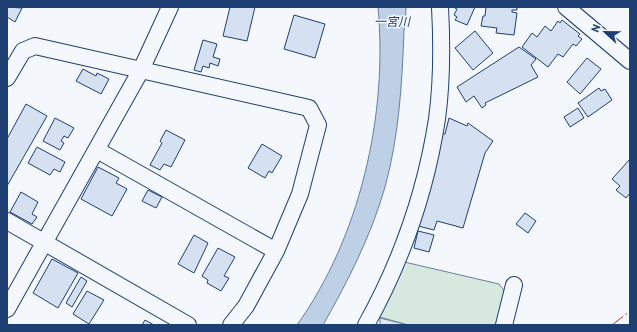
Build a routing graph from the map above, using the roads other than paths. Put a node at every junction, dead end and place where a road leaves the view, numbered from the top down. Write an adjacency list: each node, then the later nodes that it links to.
1 (170, 7): 5 (street)
2 (440, 7): 15 (street)
3 (566, 7): 4 (street)
4 (630, 61)
5 (141, 70): 6 (street); 7 (street); 10 (street)
6 (7, 78)
7 (97, 150): 9 (street); 10 (street)
8 (7, 221): 9 (street)
9 (45, 242): 12 (street); 13 (street)
10 (276, 251): 14 (street)
11 (514, 284): 16 (street)
12 (7, 309)
13 (188, 325)
14 (231, 325)
15 (366, 325)
16 (504, 325)

